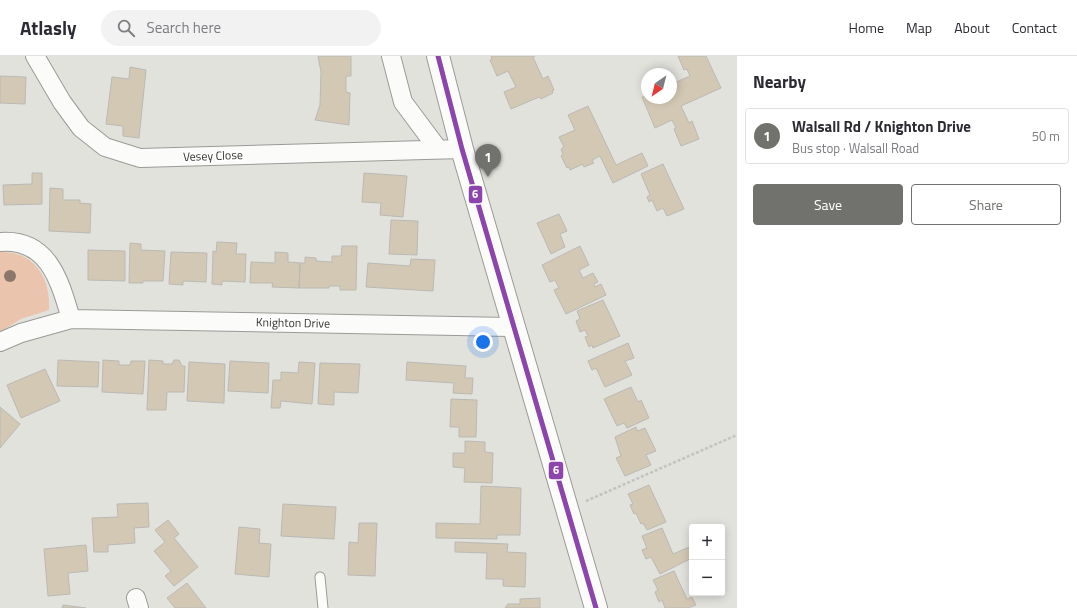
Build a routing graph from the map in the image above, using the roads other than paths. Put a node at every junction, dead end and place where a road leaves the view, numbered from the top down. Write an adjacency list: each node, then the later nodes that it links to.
1 (35, 56): 4 (street, Vesey Close)
2 (391, 56): 4 (street)
3 (438, 56): 5 (main road)
4 (438, 149): 5 (street, Vesey Close)
5 (462, 149): 8 (main road)
6 (0, 242): 7 (street)
7 (70, 319): 8 (street, Knighton Drive); 9 (street, Knighton Drive)
8 (515, 327): 12 (main road)
9 (0, 342)
10 (320, 577): 11 (lane)
11 (323, 608)
12 (596, 608)

